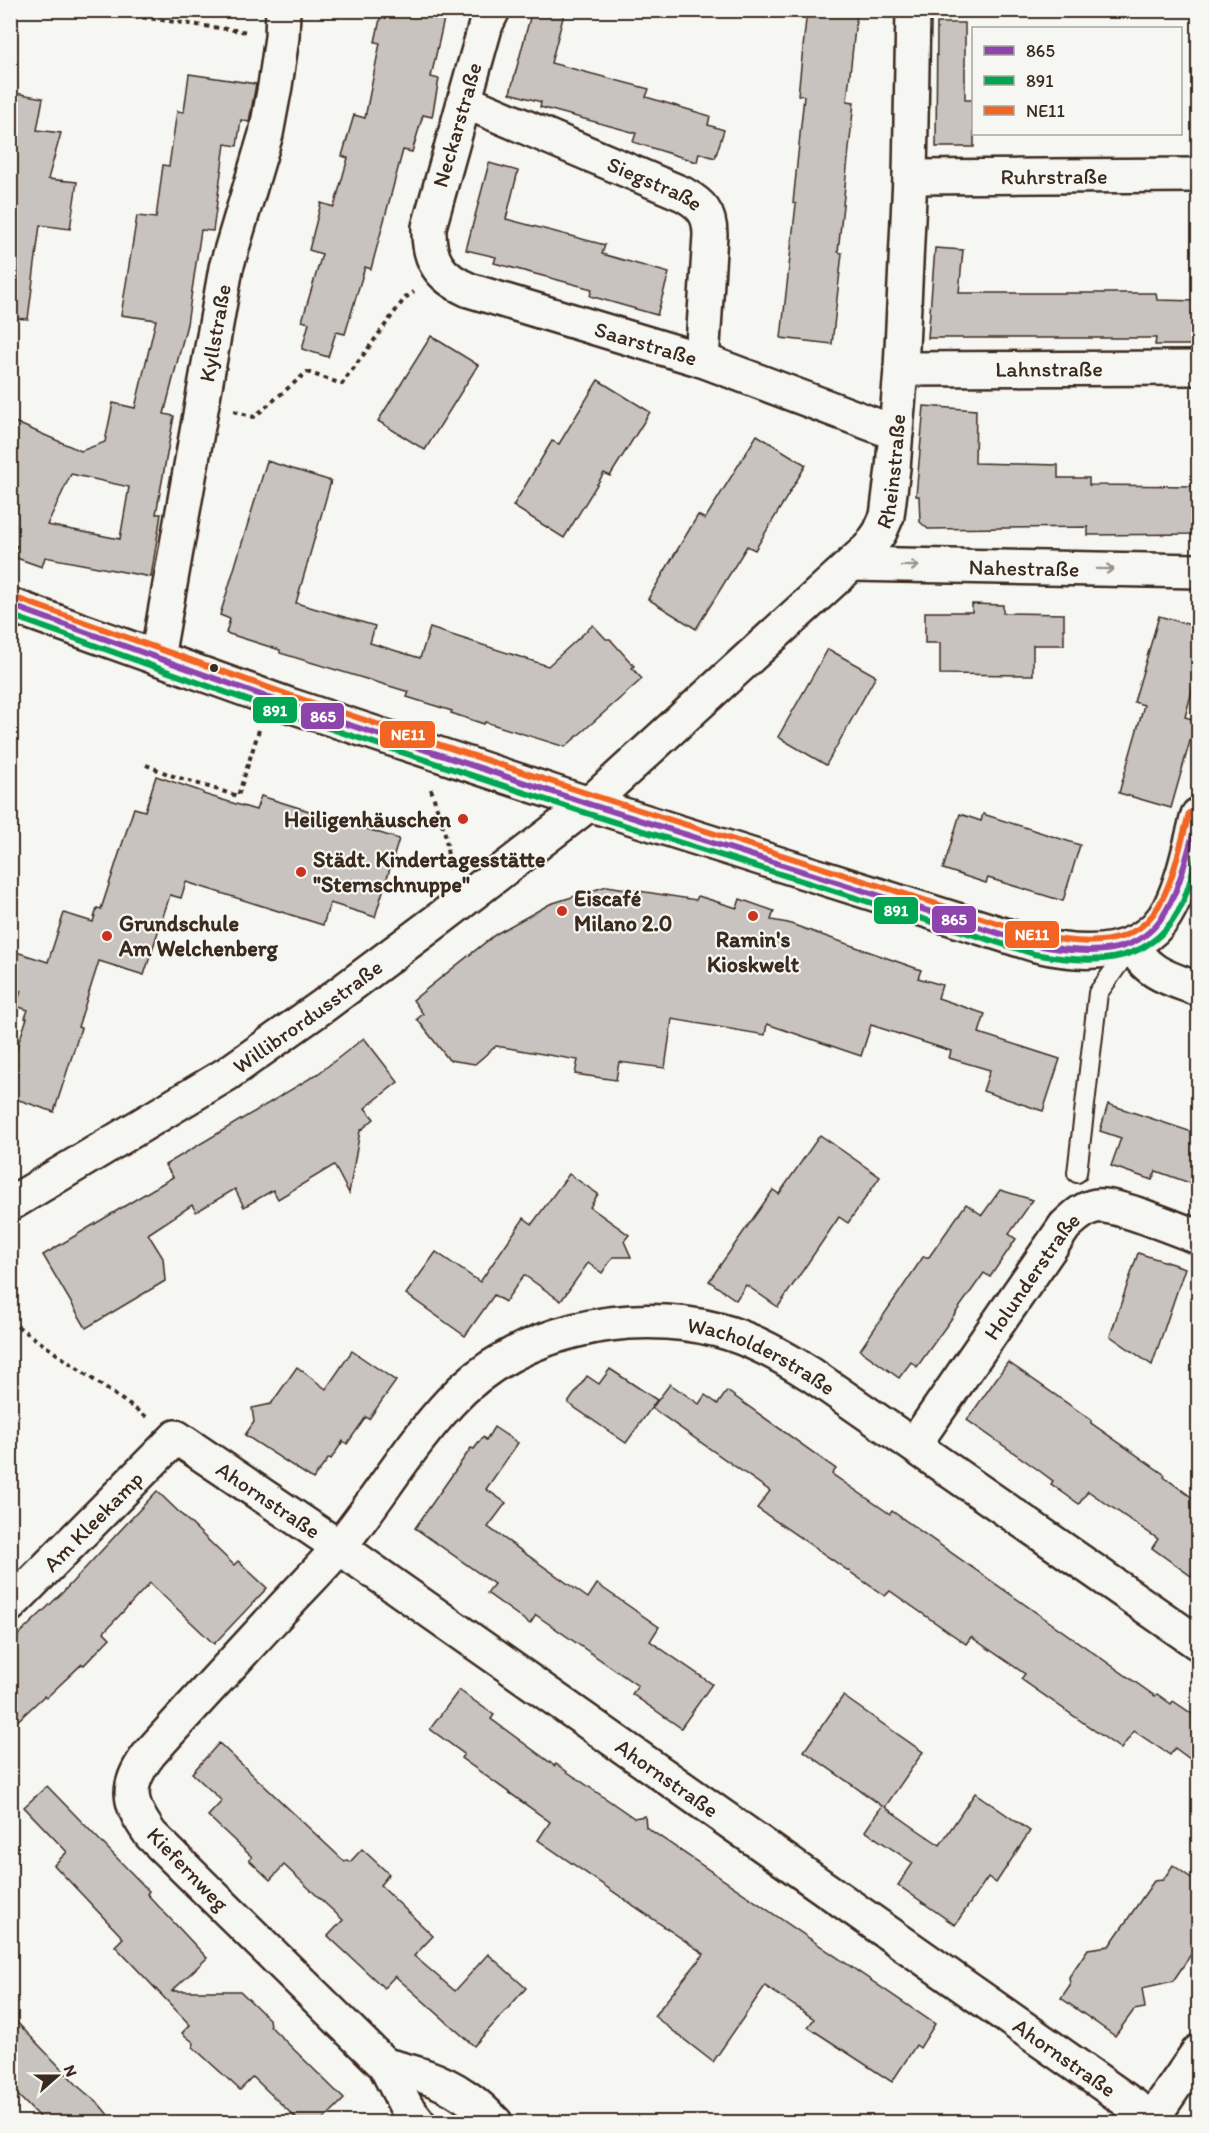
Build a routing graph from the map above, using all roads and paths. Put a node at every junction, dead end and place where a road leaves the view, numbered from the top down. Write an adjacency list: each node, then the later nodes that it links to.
1 (89, 10): 4 (path)
2 (913, 10): 7 (street, Rheinstraße)
3 (490, 17): 5 (street, Neckarstraße)
4 (282, 24): 12 (street, Kyllstraße)
5 (464, 101): 8 (street, Neckarstraße); 9 (street, Siegstraße)
6 (1198, 176): 7 (street, Ruhrstraße)
7 (910, 177): 11 (street, Rheinstraße)
8 (444, 276): 9 (street, Saarstraße); 12 (path)
9 (702, 360): 13 (street, Saarstraße)
10 (1198, 368): 11 (street, Lahnstraße)
11 (901, 369): 13 (street, Rheinstraße)
12 (203, 404): 17 (street, Kyllstraße)
13 (896, 433): 14 (street, Rheinstraße)
14 (852, 564): 15 (street, Nahestraße, one-way to 15); 21 (street, Rheinstraße)
15 (1198, 571)
16 (10, 605): 17 (street)
17 (157, 658): 18 (street)
18 (270, 698): 19 (street); 20 (path)
19 (412, 745): 21 (street); 23 (path)
20 (146, 765)
21 (589, 804): 23 (street, Willibrordusstraße); 24 (street)
22 (1198, 815): 24 (street)
23 (442, 917): 27 (street, Willibrordusstraße)
24 (1133, 944): 25 (street); 26 (lane)
25 (1198, 989)
26 (1077, 1173)
27 (10, 1204)
28 (1198, 1237): 31 (street, Holunderstraße)
29 (10, 1321): 30 (path)
30 (176, 1437): 32 (street, Ahornstraße); 33 (street, Am Kleekamp)
31 (914, 1445): 32 (street, Wacholderstraße); 34 (street, Wacholderstraße)
32 (339, 1547): 36 (street, Kiefernweg); 37 (street, Ahornstraße)
33 (10, 1605)
34 (1198, 1643)
35 (1198, 2052): 37 (street)
36 (386, 2065): 38 (street, Kiefernweg); 39 (street, Kiefernweg)
37 (1154, 2121)
38 (418, 2122)
39 (495, 2122)

